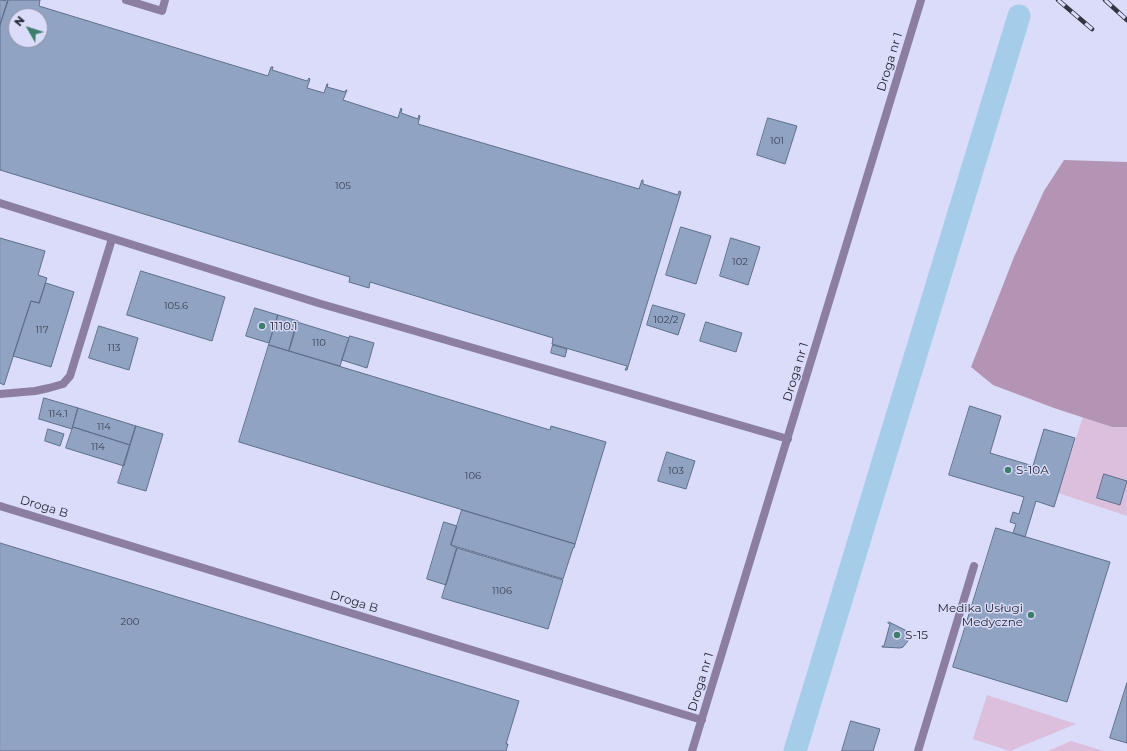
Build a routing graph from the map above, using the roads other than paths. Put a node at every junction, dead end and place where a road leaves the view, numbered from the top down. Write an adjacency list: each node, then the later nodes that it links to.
1 (126, 0): 2 (lane)
2 (165, 0)
3 (921, 0): 7 (lane, Droga nr 1)
4 (0, 203): 5 (lane)
5 (112, 239): 6 (lane); 7 (lane)
6 (0, 394)
7 (788, 439): 10 (lane, Droga nr 1)
8 (0, 506): 10 (lane, Droga B)
9 (974, 566): 12 (lane)
10 (702, 720): 11 (lane, Droga nr 1)
11 (692, 751)
12 (918, 751)

